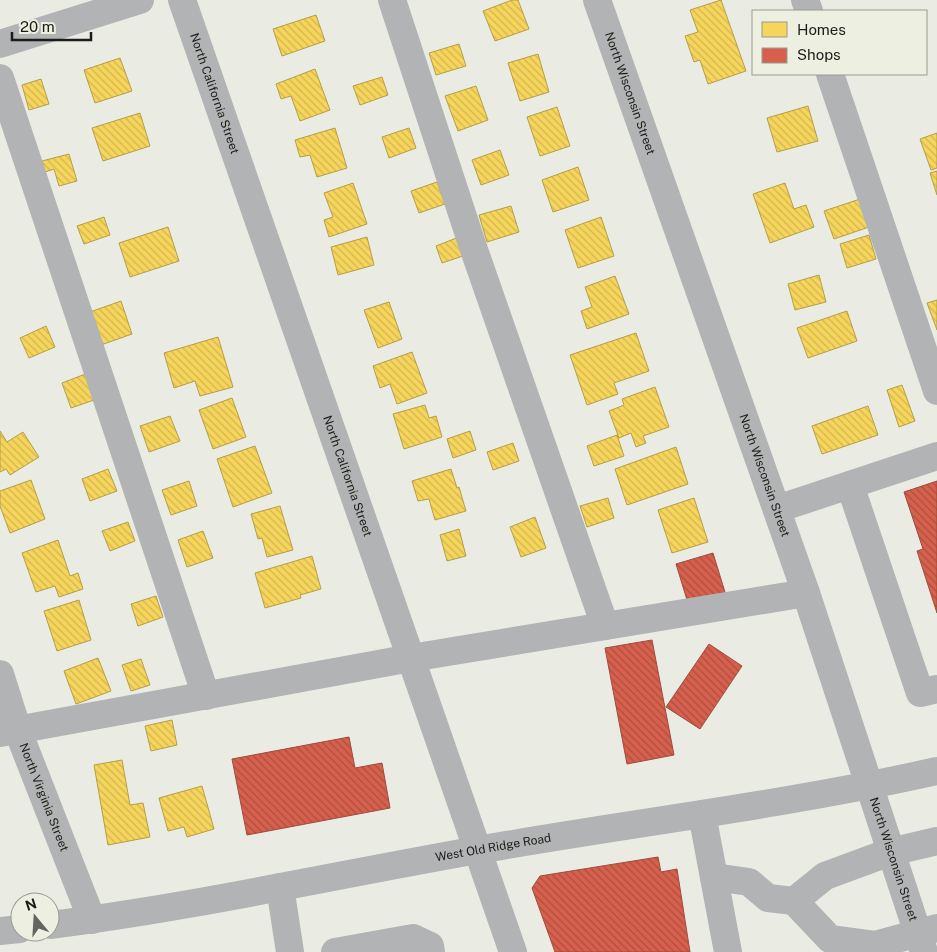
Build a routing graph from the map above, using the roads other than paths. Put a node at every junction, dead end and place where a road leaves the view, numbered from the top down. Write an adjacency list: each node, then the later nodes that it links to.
1 (140, 0): 5 (street)
2 (182, 0): 14 (street, North California Street)
3 (392, 0): 13 (street)
4 (597, 0): 11 (street, North Wisconsin Street)
5 (0, 44)
6 (830, 75): 8 (street)
7 (0, 78): 17 (street)
8 (937, 390)
9 (937, 456): 10 (street)
10 (850, 485): 11 (street); 16 (street)
11 (777, 509): 12 (street, North Wisconsin Street)
12 (806, 593): 13 (street); 20 (street, North Wisconsin Street)
13 (605, 626): 14 (street)
14 (411, 658): 17 (street); 23 (street, North California Street)
15 (0, 674): 18 (street, North Virginia Street)
16 (937, 689)
17 (206, 696): 18 (street)
18 (9, 732): 28 (street, North Virginia Street)
19 (937, 771): 20 (street, West Old Ridge Road)
20 (869, 786): 21 (street, West Old Ridge Road); 24 (street, North Wisconsin Street)
21 (702, 814): 23 (street, West Old Ridge Road); 25 (street)
22 (937, 841): 24 (street)
23 (478, 850): 26 (street, West Old Ridge Road); 35 (street, North California Street)
24 (890, 852): 27 (street); 30 (street, North Wisconsin Street)
25 (714, 877): 27 (street); 36 (street)
26 (280, 887): 28 (street, West Old Ridge Road); 32 (street)
27 (794, 901): 31 (street)
28 (92, 920): 29 (street, West Old Ridge Road)
29 (60, 924)
30 (926, 938): 31 (street)
31 (877, 948)
32 (290, 952)
33 (335, 952): 34 (street)
34 (431, 952)
35 (513, 952)
36 (728, 952)

